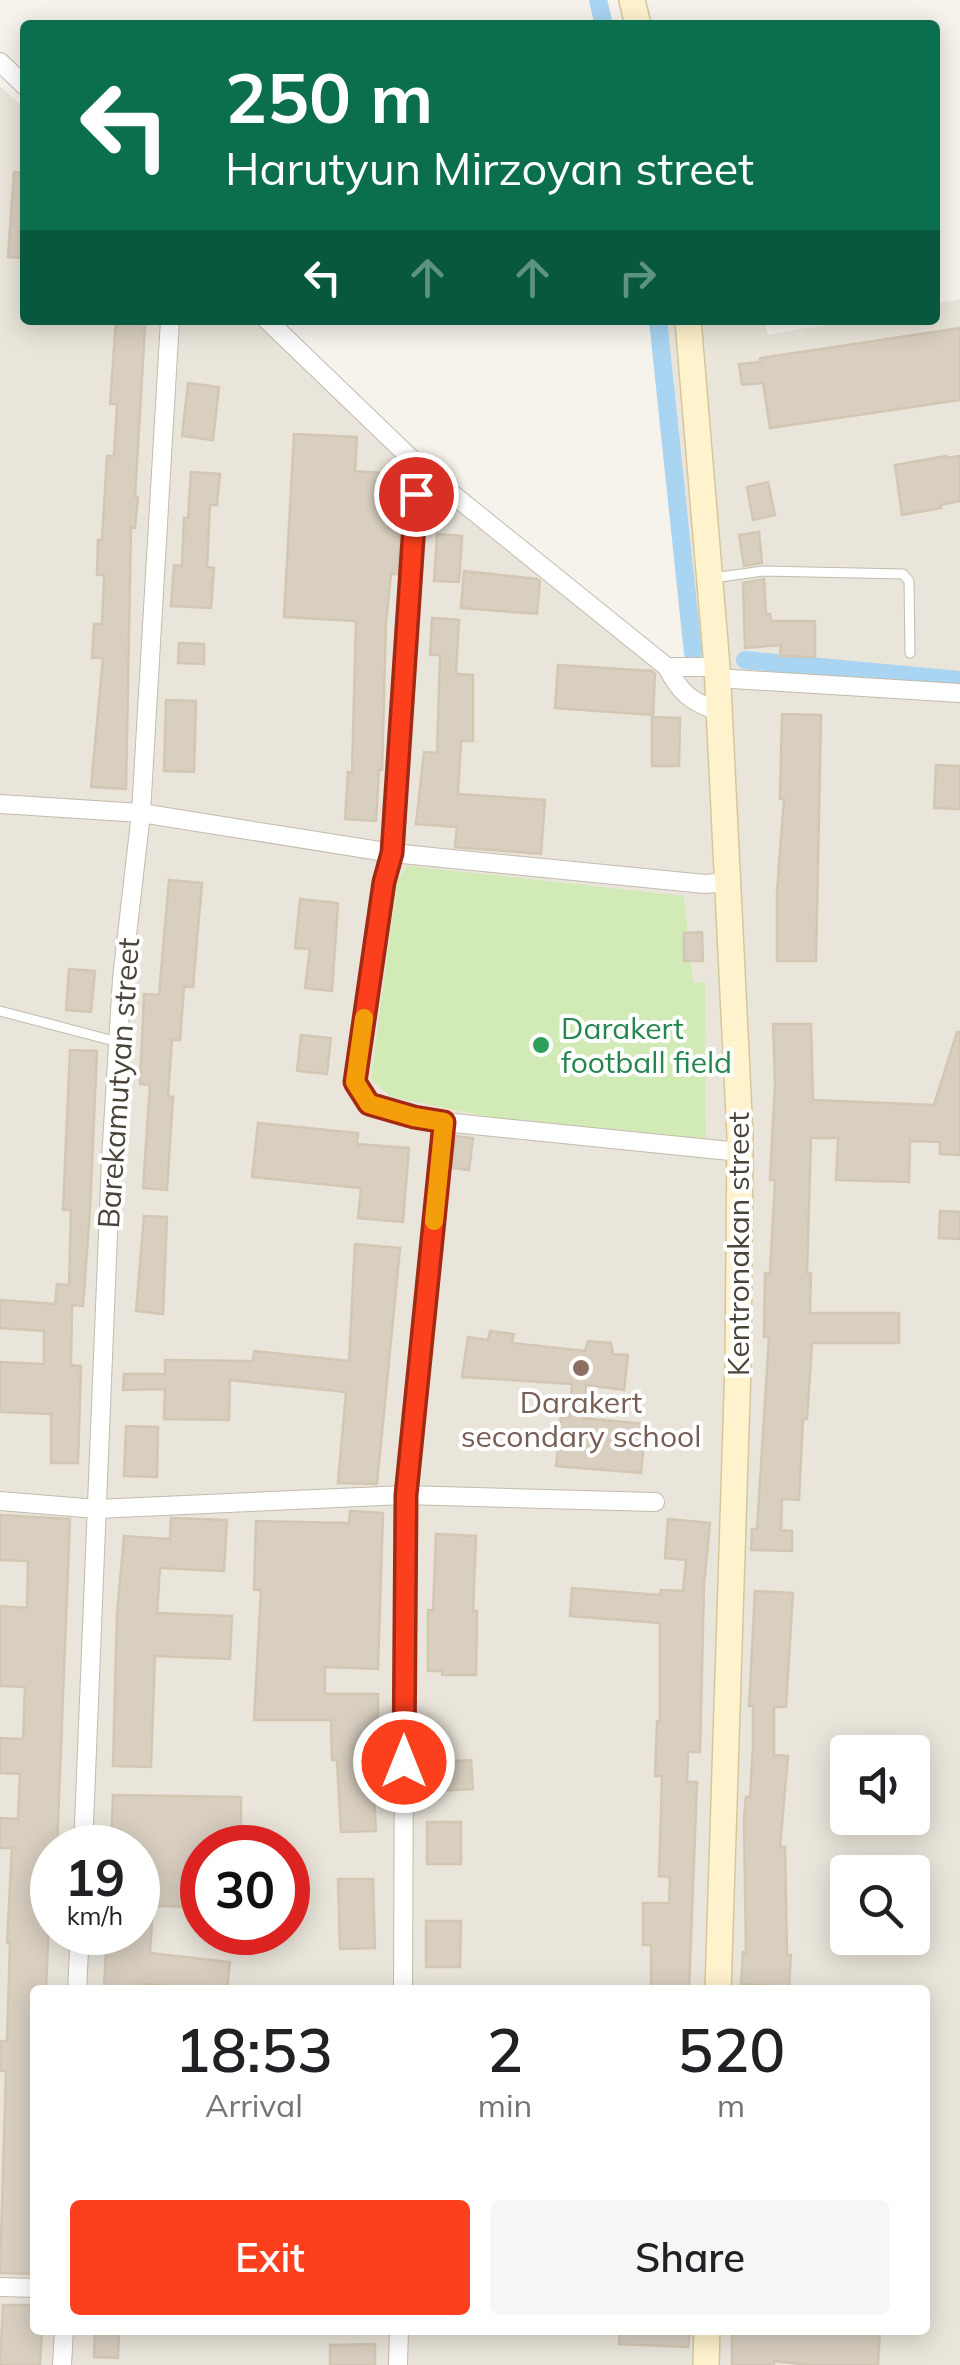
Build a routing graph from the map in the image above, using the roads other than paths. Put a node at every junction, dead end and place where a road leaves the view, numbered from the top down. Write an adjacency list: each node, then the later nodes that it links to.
1 (0, 62): 2 (street)
2 (20, 81)
3 (170, 325): 14 (street, Barekamutyan street)
4 (272, 325): 6 (street)
5 (688, 325): 7 (main road, Kentronakan street)
6 (424, 472): 9 (street); 15 (street)
7 (710, 578): 8 (lane); 10 (main road, Kentronakan street)
8 (910, 652)
9 (667, 668): 10 (street); 12 (street)
10 (717, 672): 11 (street); 12 (main road, Kentronakan street)
11 (960, 694)
12 (718, 712): 16 (main road, Kentronakan street)
13 (0, 804): 14 (street)
14 (141, 813): 15 (street); 18 (street, Barekamutyan street)
15 (392, 853): 16 (street); 19 (street)
16 (728, 882): 20 (main road, Kentronakan street)
17 (0, 1011): 18 (lane)
18 (118, 1042): 24 (street, Barekamutyan street)
19 (444, 1122): 20 (street); 21 (street)
20 (740, 1152): 29 (main road, Kentronakan street)
21 (406, 1495): 23 (street); 24 (street); 28 (street)
22 (0, 1501): 24 (street)
23 (656, 1502)
24 (97, 1509): 25 (street, Barekamutyan street)
25 (84, 1825)
26 (79, 1955): 27 (street)
27 (78, 1985)
28 (402, 1985)
29 (718, 1985)
30 (0, 2286): 31 (street)
31 (30, 2288)
32 (64, 2335): 35 (street)
33 (400, 2335): 36 (street)
34 (707, 2335): 37 (main road)
35 (62, 2365)
36 (398, 2365)
37 (706, 2365)

